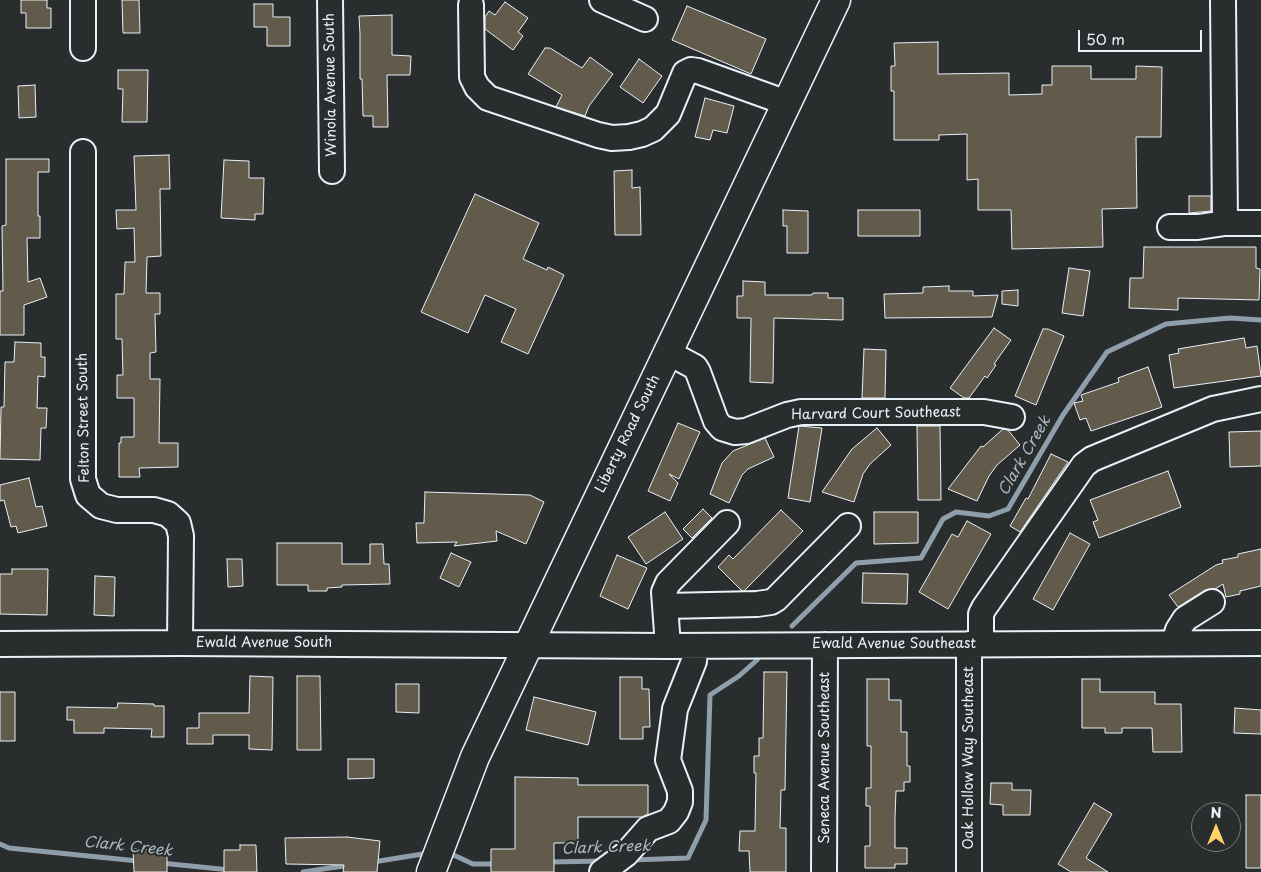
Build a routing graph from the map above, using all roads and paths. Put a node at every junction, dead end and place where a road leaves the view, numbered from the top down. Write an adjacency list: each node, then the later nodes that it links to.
1 (83, 0): 8 (street)
2 (330, 0): 11 (street, Winola Avenue South)
3 (602, 0): 7 (street)
4 (836, 0): 9 (main road, Liberty Road South)
5 (1223, 0): 12 (street)
6 (472, 5): 9 (street)
7 (645, 19)
8 (83, 48)
9 (787, 103): 15 (main road, Liberty Road South)
10 (82, 152): 23 (street, Felton Street South)
11 (332, 171)
12 (1225, 223): 13 (street); 14 (street)
13 (1261, 223)
14 (1170, 227)
15 (667, 352): 17 (street, Harvard Court Southeast); 27 (main road, Liberty Road South)
16 (1261, 399): 26 (street, Oak Hollow Way Southeast)
17 (1012, 417)
18 (727, 523): 21 (street)
19 (848, 526): 21 (street)
20 (1212, 602): 22 (street)
21 (666, 606): 29 (street)
22 (1174, 642): 24 (street, Ewald Avenue Southeast); 26 (street, Ewald Avenue Southeast)
23 (180, 643): 25 (street, Ewald Avenue South); 27 (street, Ewald Avenue South)
24 (1261, 643)
25 (0, 644)
26 (975, 644): 28 (street, Ewald Avenue Southeast); 34 (street, Oak Hollow Way Southeast)
27 (528, 645): 29 (street, Ewald Avenue Southeast); 31 (main road, Liberty Road South)
28 (825, 645): 30 (street, Ewald Avenue Southeast); 33 (street, Seneca Avenue Southeast)
29 (668, 646): 30 (street, Ewald Avenue Southeast)
30 (695, 646): 32 (street)
31 (435, 870)
32 (602, 872)
33 (824, 872)
34 (969, 872)

